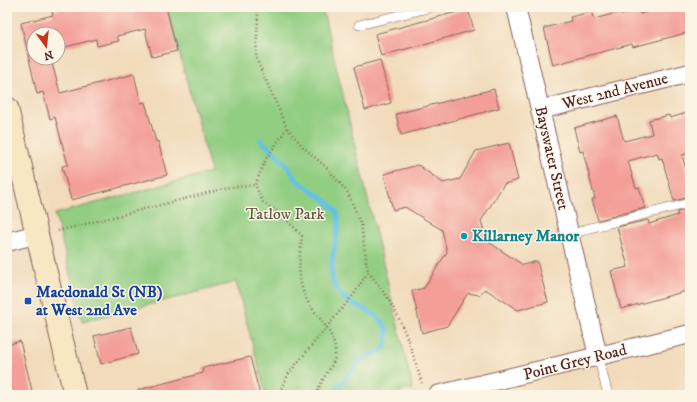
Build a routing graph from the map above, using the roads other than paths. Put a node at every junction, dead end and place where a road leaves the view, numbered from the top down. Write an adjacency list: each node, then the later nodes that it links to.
1 (432, 7): 3 (lane)
2 (516, 7): 5 (street, Bayswater Street)
3 (359, 25)
4 (690, 73): 5 (street, West 2nd Avenue)
5 (540, 110): 9 (street, Bayswater Street)
6 (7, 112): 8 (main road)
7 (690, 203): 9 (lane)
8 (48, 233): 10 (street); 13 (main road)
9 (570, 236): 12 (street, Bayswater Street)
10 (7, 242)
11 (690, 334): 12 (street, Point Grey Road)
12 (598, 356): 14 (street, Point Grey Road); 15 (lane)
13 (75, 395)
14 (437, 395)
15 (608, 395)

